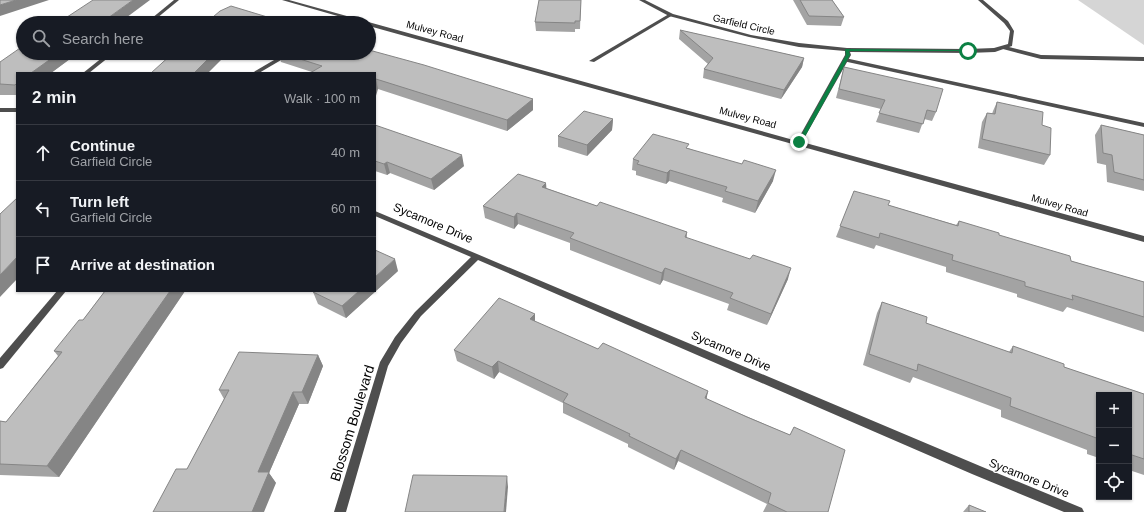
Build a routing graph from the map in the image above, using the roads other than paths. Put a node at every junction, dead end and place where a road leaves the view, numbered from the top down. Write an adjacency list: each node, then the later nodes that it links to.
1 (177, 0): 6 (street)
2 (284, 0): 7 (street, Mulvey Road)
3 (641, 0): 5 (street, Garfield Circle)
4 (980, 0): 9 (street)
5 (671, 15): 10 (street, Garfield Circle); 15 (street)
6 (157, 16)
7 (341, 16)
8 (376, 25): 21 (street, Mulvey Road)
9 (1005, 48): 10 (street, Garfield Circle); 11 (street, Garfield Circle)
10 (847, 50): 14 (street)
11 (1144, 59)
12 (102, 60): 16 (street)
13 (278, 60): 17 (street)
14 (845, 60): 20 (street); 21 (street)
15 (592, 61)
16 (87, 72)
17 (257, 72)
18 (0, 110): 19 (street)
19 (16, 110)
20 (1144, 125)
21 (799, 142): 23 (street, Mulvey Road)
22 (376, 213): 24 (street, Sycamore Drive)
23 (1144, 239)
24 (477, 256): 27 (street, Blossom Boulevard); 28 (street, Sycamore Drive)
25 (61, 292): 26 (street)
26 (0, 364)
27 (340, 512)
28 (1078, 512)

